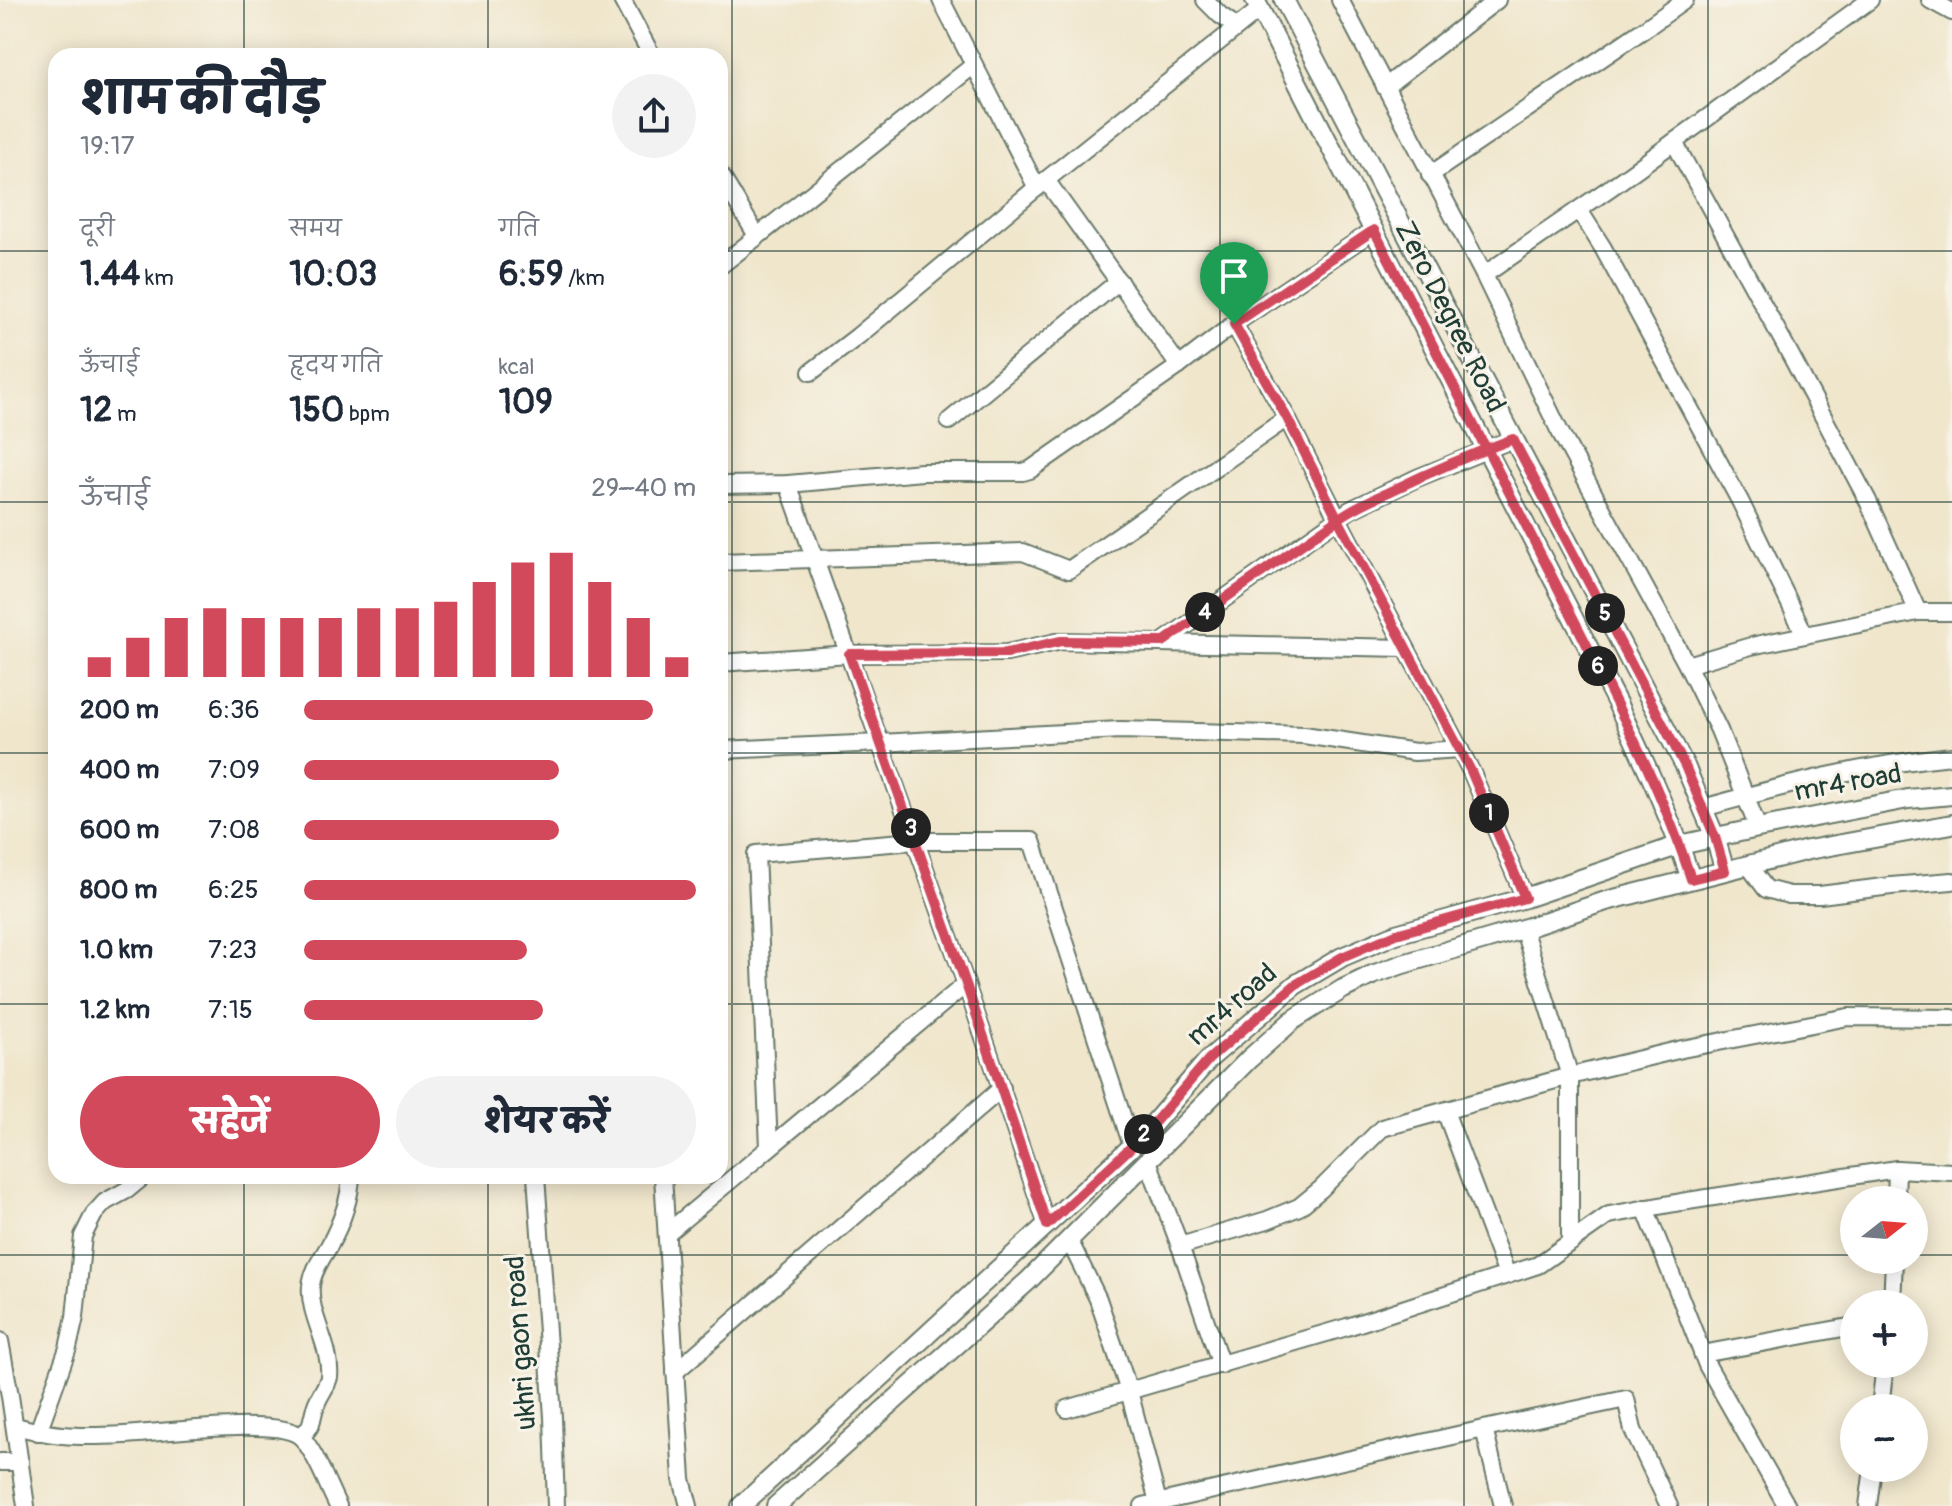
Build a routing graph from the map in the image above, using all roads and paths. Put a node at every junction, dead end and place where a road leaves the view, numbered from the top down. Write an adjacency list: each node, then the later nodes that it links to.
1 (622, 0): 13 (street)
2 (941, 0): 14 (street)
3 (1205, 0): 12 (street)
4 (1284, 0): 31 (street, Zero Degree Road)
5 (1340, 0): 15 (street)
6 (1497, 0): 15 (street)
7 (1685, 0): 17 (street)
8 (1870, 0): 16 (street)
9 (1930, 0): 11 (street)
10 (1263, 3): 12 (street); 21 (street, Zero Degree Road)
11 (1952, 12)
12 (1237, 27): 18 (street)
13 (648, 48)
14 (974, 65): 18 (street); 22 (street)
15 (1385, 87): 17 (street)
16 (1674, 142): 20 (street); 38 (street)
17 (1430, 175): 24 (street)
18 (1042, 184): 25 (street); 28 (street)
19 (728, 187): 22 (street)
20 (1579, 210): 24 (street); 40 (street)
21 (1374, 230): 26 (street); 32 (street, Zero Degree Road)
22 (757, 236): 23 (street)
23 (728, 260)
24 (1484, 275): 45 (street)
25 (1119, 281): 27 (street); 30 (street)
26 (1234, 324): 27 (street); 29 (street)
27 (1179, 366): 33 (street)
28 (811, 372)
29 (1287, 418): 35 (street); 36 (street)
30 (949, 421)
31 (1513, 439): 32 (street); 52 (street, Zero Degree Road)
32 (1487, 449): 35 (street); 57 (street, Zero Degree Road)
33 (788, 484): 34 (street); 36 (street)
34 (728, 485)
35 (1338, 519): 41 (street); 42 (street)
36 (815, 560): 37 (street); 43 (street)
37 (728, 562)
38 (1918, 612): 39 (street); 40 (street)
39 (1952, 612)
40 (1805, 635): 45 (street)
41 (1163, 642): 42 (street); 43 (street)
42 (1406, 648): 47 (street)
43 (849, 654): 44 (street); 46 (street)
44 (728, 662)
45 (1687, 665): 51 (street)
46 (880, 743): 47 (street); 48 (street); 56 (street)
47 (1460, 749): 62 (street)
48 (728, 750)
49 (1952, 756): 51 (street)
50 (1952, 795): 54 (street, mr4 road)
51 (1744, 796): 52 (street); 54 (street)
52 (1703, 808): 55 (street, Zero Degree Road)
53 (1952, 824): 58 (street, mr4 road)
54 (1758, 828): 55 (street, mr4 road)
55 (1715, 837): 57 (street, mr4 road); 59 (street, Zero Degree Road)
56 (915, 841): 64 (street); 69 (street); 70 (street)
57 (1680, 845): 60 (street, Zero Degree Road); 62 (street, mr4 road)
58 (1748, 865): 59 (street, mr4 road); 61 (street)
59 (1725, 871): 60 (street, mr4 road)
60 (1691, 879): 63 (street, mr4 road)
61 (1952, 881)
62 (1525, 898): 69 (street, mr4 road)
63 (1523, 928): 66 (street); 71 (street, mr4 road)
64 (966, 984): 67 (street); 70 (street)
65 (1952, 1018): 66 (street)
66 (1570, 1076): 68 (street); 85 (street)
67 (1002, 1088): 82 (street); 92 (street)
68 (1445, 1111): 86 (street); 87 (street)
69 (1132, 1146): 82 (street, mr4 road)
70 (769, 1147): 74 (street)
71 (1148, 1161): 84 (street, mr4 road); 86 (street)
72 (1897, 1169): 73 (street); 80 (street); 81 (street)
73 (1952, 1172)
74 (728, 1182)
75 (134, 1184): 98 (street)
76 (350, 1184): 99 (street)
77 (537, 1184): 106 (street, ukhri gaon road)
78 (664, 1184): 83 (street)
79 (725, 1184): 83 (street)
80 (1896, 1186)
81 (1645, 1208): 85 (street); 90 (street)
82 (1047, 1225): 108 (street, mr4 road)
83 (667, 1233): 92 (street)
84 (1069, 1240): 94 (street); 109 (street, mr4 road)
85 (1570, 1243): 87 (street)
86 (1180, 1246): 91 (street)
87 (1507, 1275): 91 (street)
88 (1840, 1329): 90 (street)
89 (0, 1341): 93 (street)
90 (1702, 1354): 112 (street)
91 (1221, 1365): 94 (street)
92 (675, 1372): 107 (street)
93 (3, 1374): 96 (street)
94 (1129, 1391): 95 (street); 103 (street)
95 (1067, 1409)
96 (15, 1426): 98 (street); 101 (street)
97 (1484, 1429): 103 (street); 110 (street); 111 (street)
98 (38, 1432): 99 (street)
99 (300, 1436): 105 (street)
100 (0, 1462): 101 (street)
101 (20, 1462): 104 (street)
102 (1871, 1482): 113 (street)
103 (1153, 1505)
104 (26, 1506)
105 (338, 1506)
106 (556, 1506)
107 (689, 1506)
108 (741, 1506)
109 (776, 1506)
110 (1503, 1506)
111 (1669, 1506)
112 (1787, 1506)
113 (1868, 1506)

